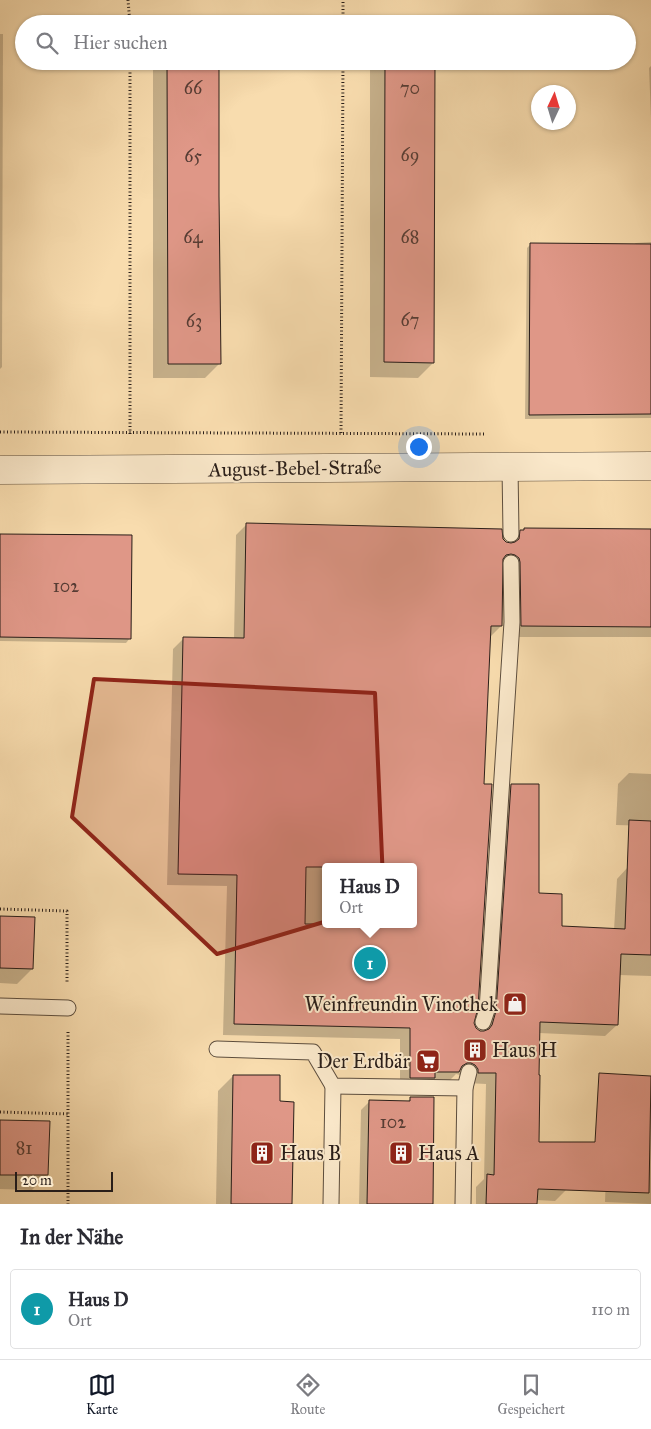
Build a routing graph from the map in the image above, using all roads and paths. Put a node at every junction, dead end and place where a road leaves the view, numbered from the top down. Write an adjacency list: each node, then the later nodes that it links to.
1 (128, 0): 3 (path)
2 (343, 0): 4 (path)
3 (129, 15)
4 (343, 15)
5 (130, 70): 7 (path)
6 (343, 70): 9 (path)
7 (131, 424)
8 (0, 432): 9 (path)
9 (341, 432): 10 (path); 12 (path)
10 (491, 434)
11 (651, 466): 13 (street, August-Bebel-Straße)
12 (341, 467): 13 (street, August-Bebel-Straße); 14 (street, August-Bebel-Straße)
13 (510, 467): 15 (lane)
14 (0, 470)
15 (511, 534)
16 (511, 563): 20 (lane)
17 (0, 909): 19 (path)
18 (0, 1006): 19 (lane)
19 (68, 1008): 26 (path)
20 (483, 1022)
21 (217, 1049): 23 (lane)
22 (469, 1072): 24 (lane)
23 (334, 1086): 24 (lane); 28 (lane)
24 (465, 1088): 29 (lane)
25 (0, 1112): 26 (path)
26 (69, 1114): 27 (path)
27 (68, 1204)
28 (331, 1204)
29 (463, 1204)

